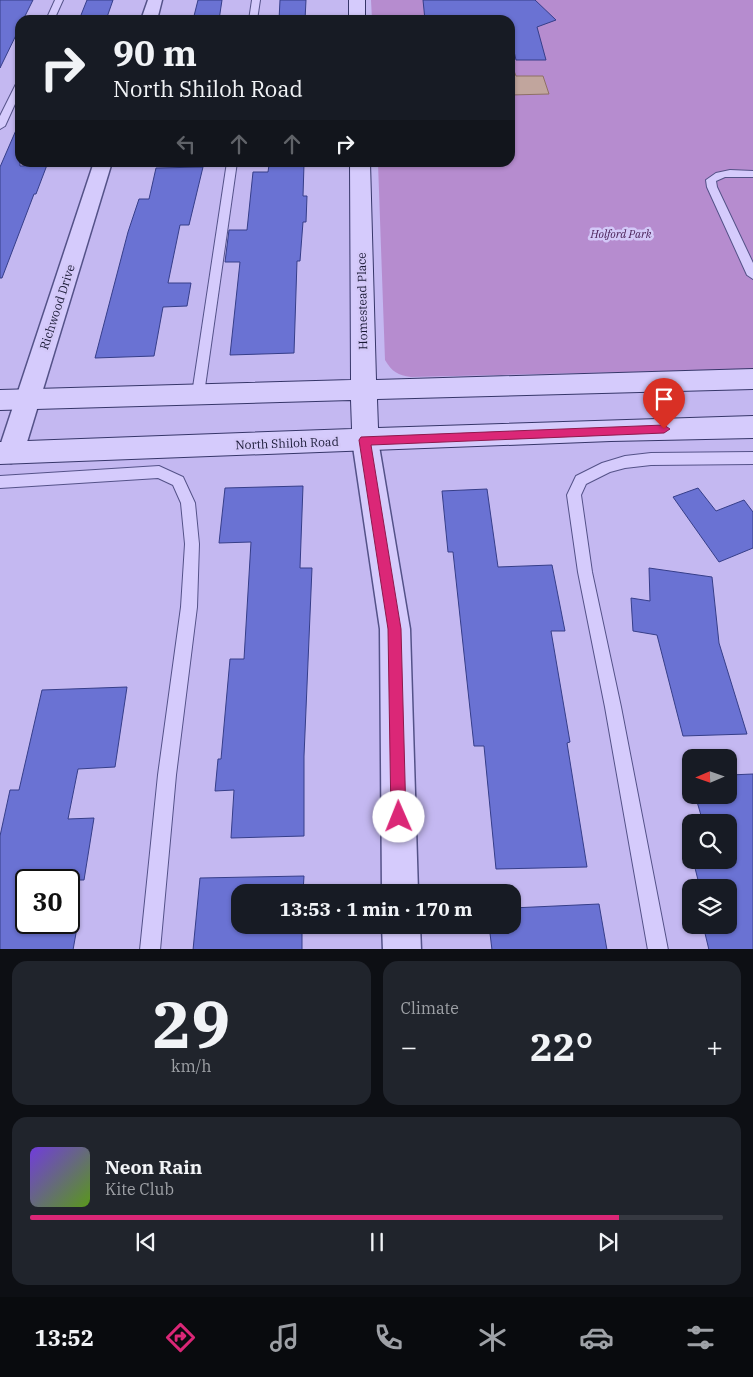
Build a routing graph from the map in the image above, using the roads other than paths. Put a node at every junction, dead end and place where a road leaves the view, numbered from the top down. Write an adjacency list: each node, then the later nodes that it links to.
1 (59, 0): 5 (lane)
2 (155, 0): 6 (street)
3 (256, 0): 7 (lane)
4 (357, 0): 8 (main road)
5 (52, 15)
6 (150, 15)
7 (254, 15)
8 (357, 15)
9 (15, 94): 10 (lane)
10 (0, 126)
11 (101, 167): 19 (street, Richwood Drive)
12 (231, 167): 18 (lane)
13 (360, 167): 17 (main road, Homestead Place)
14 (753, 174): 15 (lane)
15 (753, 275)
16 (753, 378): 17 (main road)
17 (364, 389): 18 (main road); 22 (main road, Homestead Place)
18 (198, 394): 19 (main road)
19 (28, 399): 20 (main road); 23 (street, Richwood Drive)
20 (0, 400)
21 (753, 427): 22 (main road, North Shiloh Road)
22 (365, 440): 23 (main road, North Shiloh Road); 26 (street)
23 (6, 452)
24 (753, 458): 30 (lane)
25 (0, 482): 28 (lane)
26 (400, 884)
27 (401, 934): 29 (street)
28 (150, 949)
29 (402, 949)
30 (658, 949)

